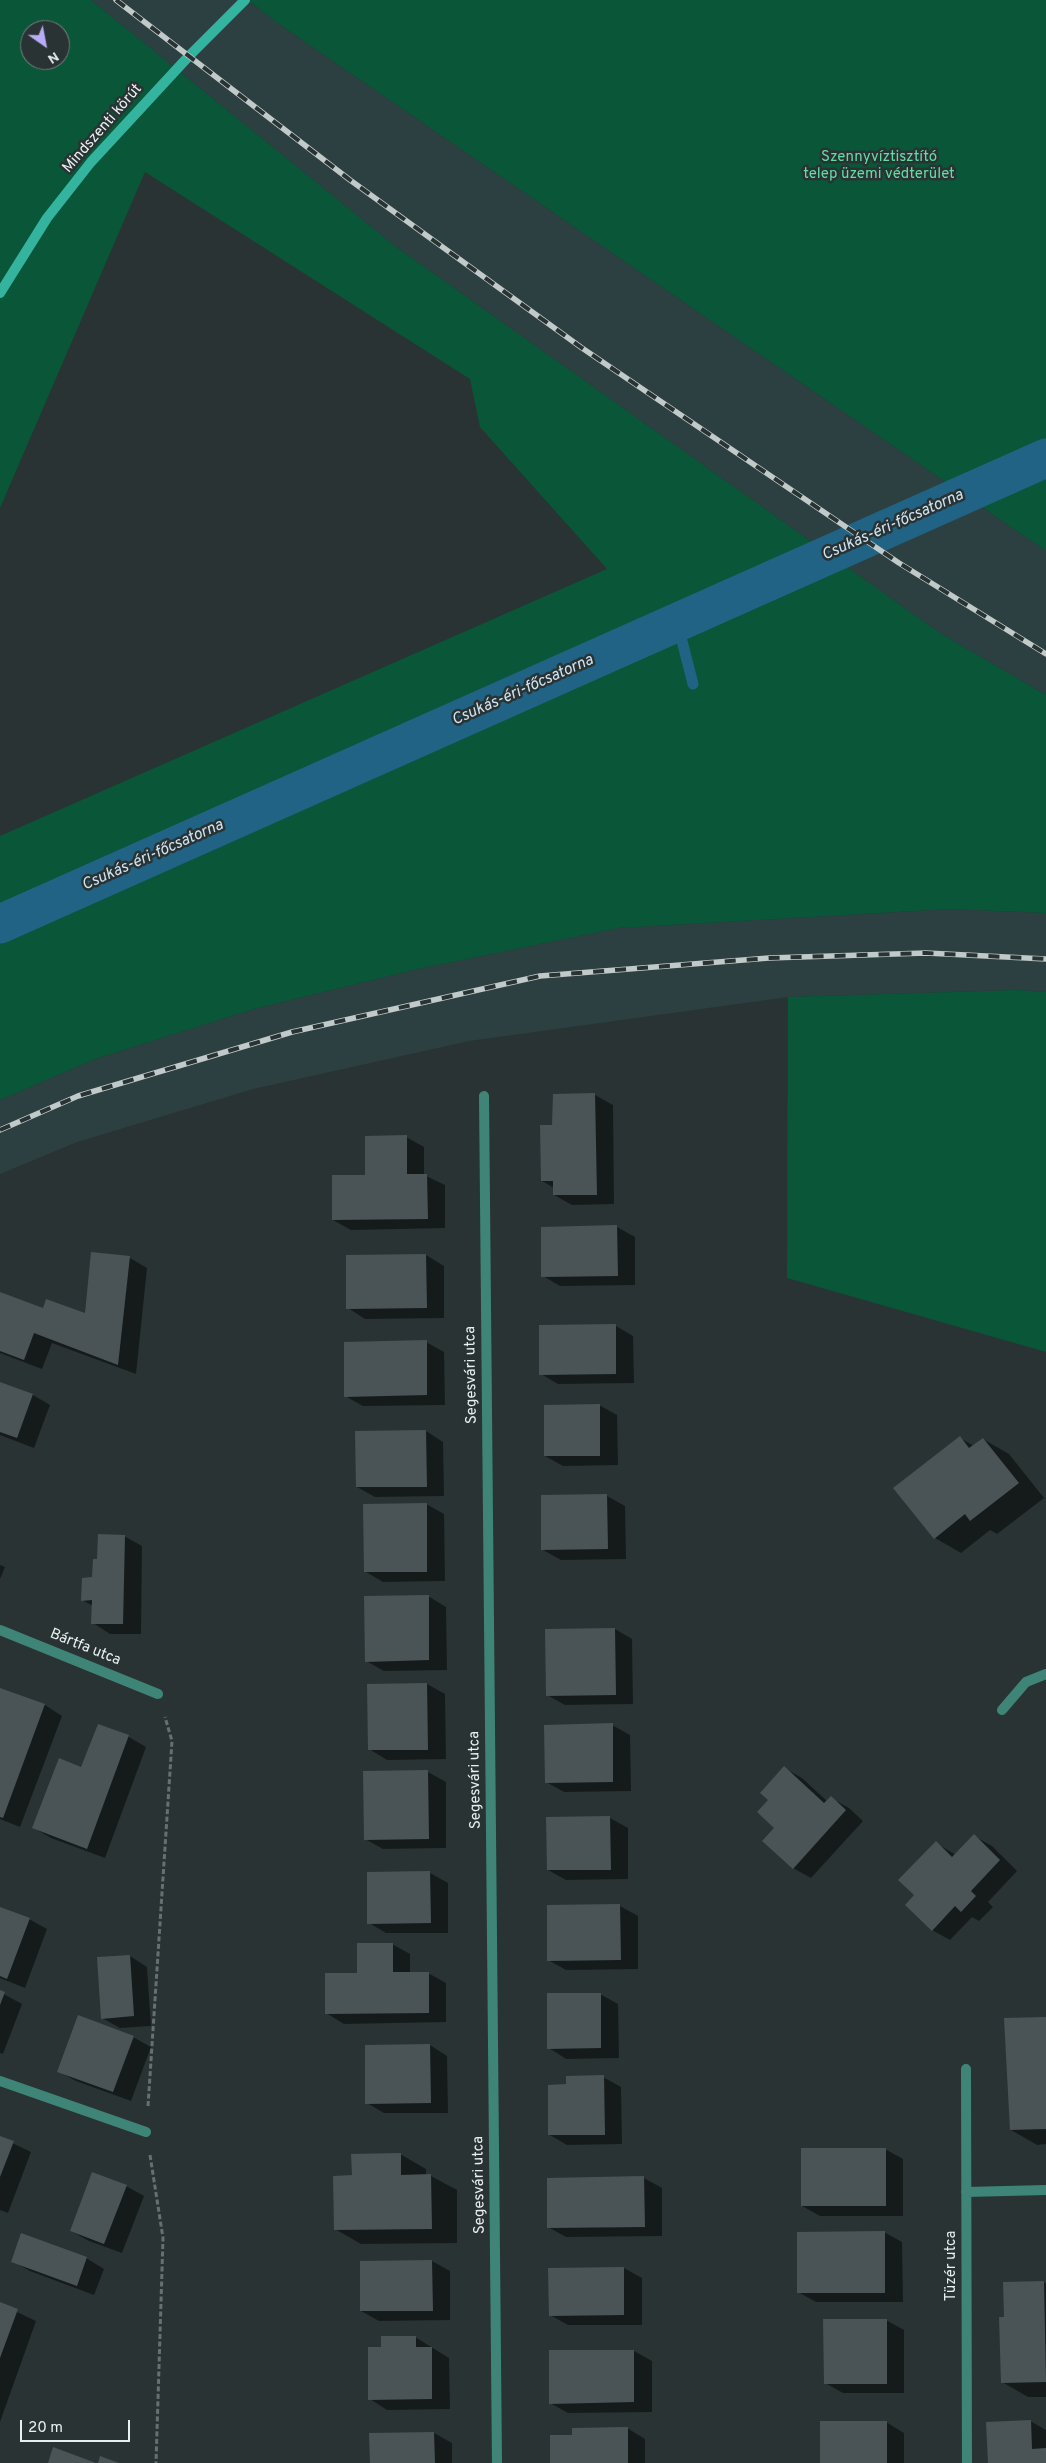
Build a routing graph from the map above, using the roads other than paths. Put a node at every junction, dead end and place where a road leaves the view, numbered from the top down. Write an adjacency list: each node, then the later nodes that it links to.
1 (245, 0): 2 (street, Mindszenti körút)
2 (0, 293)
3 (484, 1096): 13 (street, Segesvári utca)
4 (0, 1630): 6 (street, Bártfa utca)
5 (1046, 1674): 7 (street)
6 (158, 1694)
7 (1002, 1710)
8 (966, 2069): 12 (street, Tüzér utca)
9 (0, 2080): 10 (street)
10 (146, 2132)
11 (1046, 2190): 12 (street)
12 (966, 2192): 14 (street, Tüzér utca)
13 (498, 2463)
14 (967, 2463)

